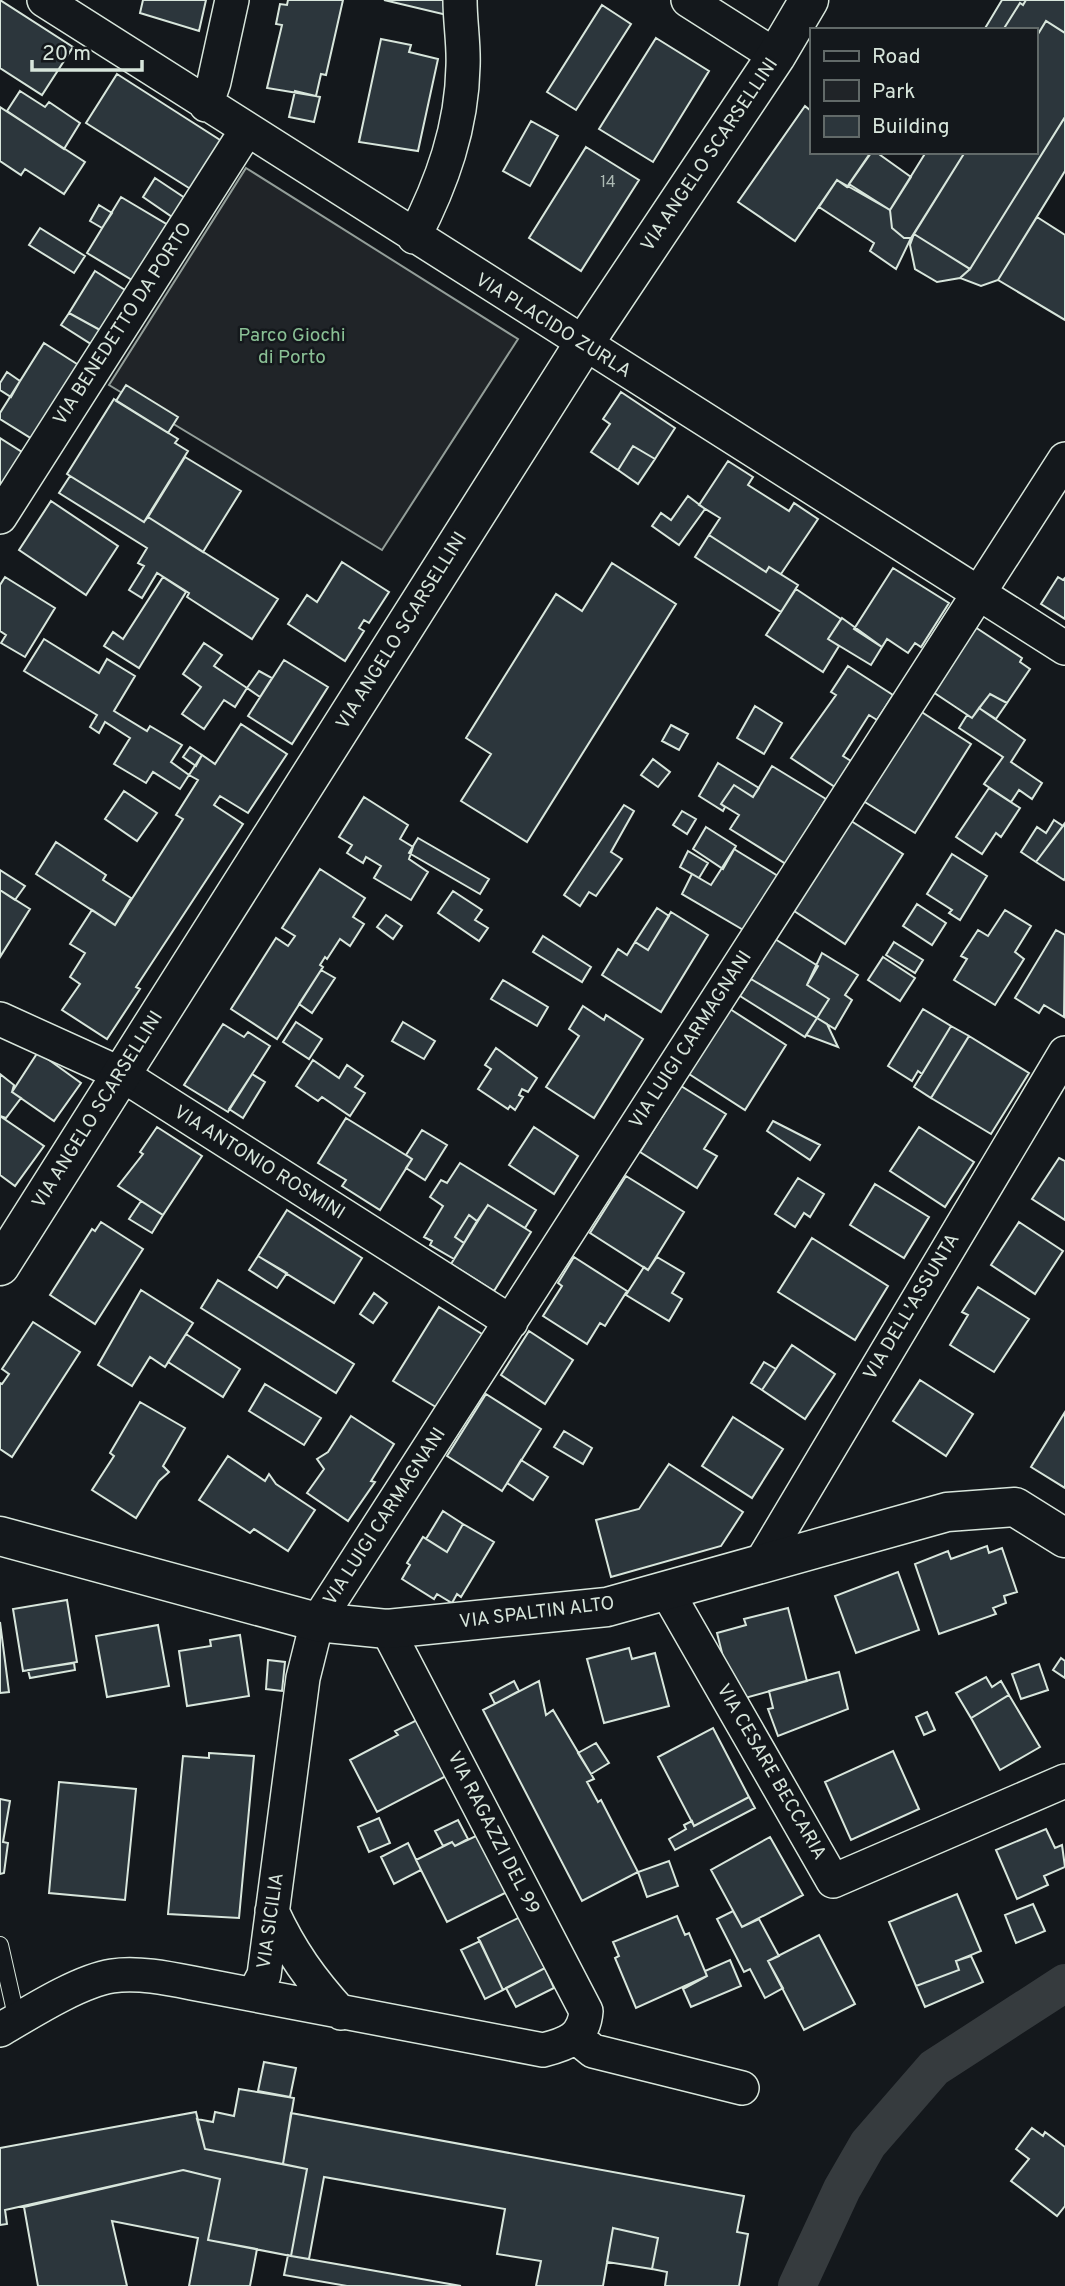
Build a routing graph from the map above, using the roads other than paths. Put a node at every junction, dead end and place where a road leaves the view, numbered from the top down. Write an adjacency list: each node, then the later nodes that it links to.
1 (44, 0): 7 (street, VIA PLACIDO ZURLA)
2 (232, 0): 7 (street)
3 (460, 0): 9 (street)
4 (688, 0): 6 (street)
5 (809, 0): 6 (street, VIA ANGELO SCARSELLINI)
6 (776, 57): 10 (street, VIA ANGELO SCARSELLINI)
7 (206, 105): 8 (street, VIA PLACIDO ZURLA)
8 (246, 131): 9 (street, VIA PLACIDO ZURLA); 12 (street, VIA BENEDETTO DA PORTO)
9 (414, 237): 10 (street, VIA PLACIDO ZURLA)
10 (583, 345): 13 (street, VIA PLACIDO ZURLA); 17 (street, VIA ANGELO SCARSELLINI)
11 (1065, 459): 13 (street, VIA LUIGI CARMAGNANI)
12 (0, 517)
13 (977, 592): 14 (street, VIA PLACIDO ZURLA); 19 (street, VIA LUIGI CARMAGNANI)
14 (1065, 648)
15 (0, 1018): 17 (street, VIA ANTONIO ROSMINI)
16 (1065, 1053): 22 (street, VIA DELL'ASSUNTA)
17 (121, 1074): 18 (street, VIA ANGELO SCARSELLINI); 19 (street, VIA ANTONIO ROSMINI)
18 (0, 1266)
19 (511, 1322): 24 (street, VIA LUIGI CARMAGNANI)
20 (0, 1536): 24 (street, VIA SPALTIN ALTO)
21 (1065, 1538): 22 (street, VIA SPALTIN ALTO)
22 (761, 1563): 23 (street, VIA SPALTIN ALTO)
23 (666, 1590): 25 (street, VIA SPALTIN ALTO); 26 (street, VIA CESARE BECCARIA)
24 (317, 1622): 25 (street, VIA SPALTIN ALTO); 27 (street, VIA SICILIA)
25 (387, 1629): 32 (street, VIA RAGAZZI DEL 99)
26 (1065, 1782)
27 (272, 1911): 29 (street, VIA SICILIA); 30 (street)
28 (0, 1945): 31 (lane)
29 (254, 1994): 30 (street); 31 (street, VIA SICILIA)
30 (341, 2012): 32 (street)
31 (9, 2025)
32 (577, 2038): 33 (street)
33 (742, 2088)

